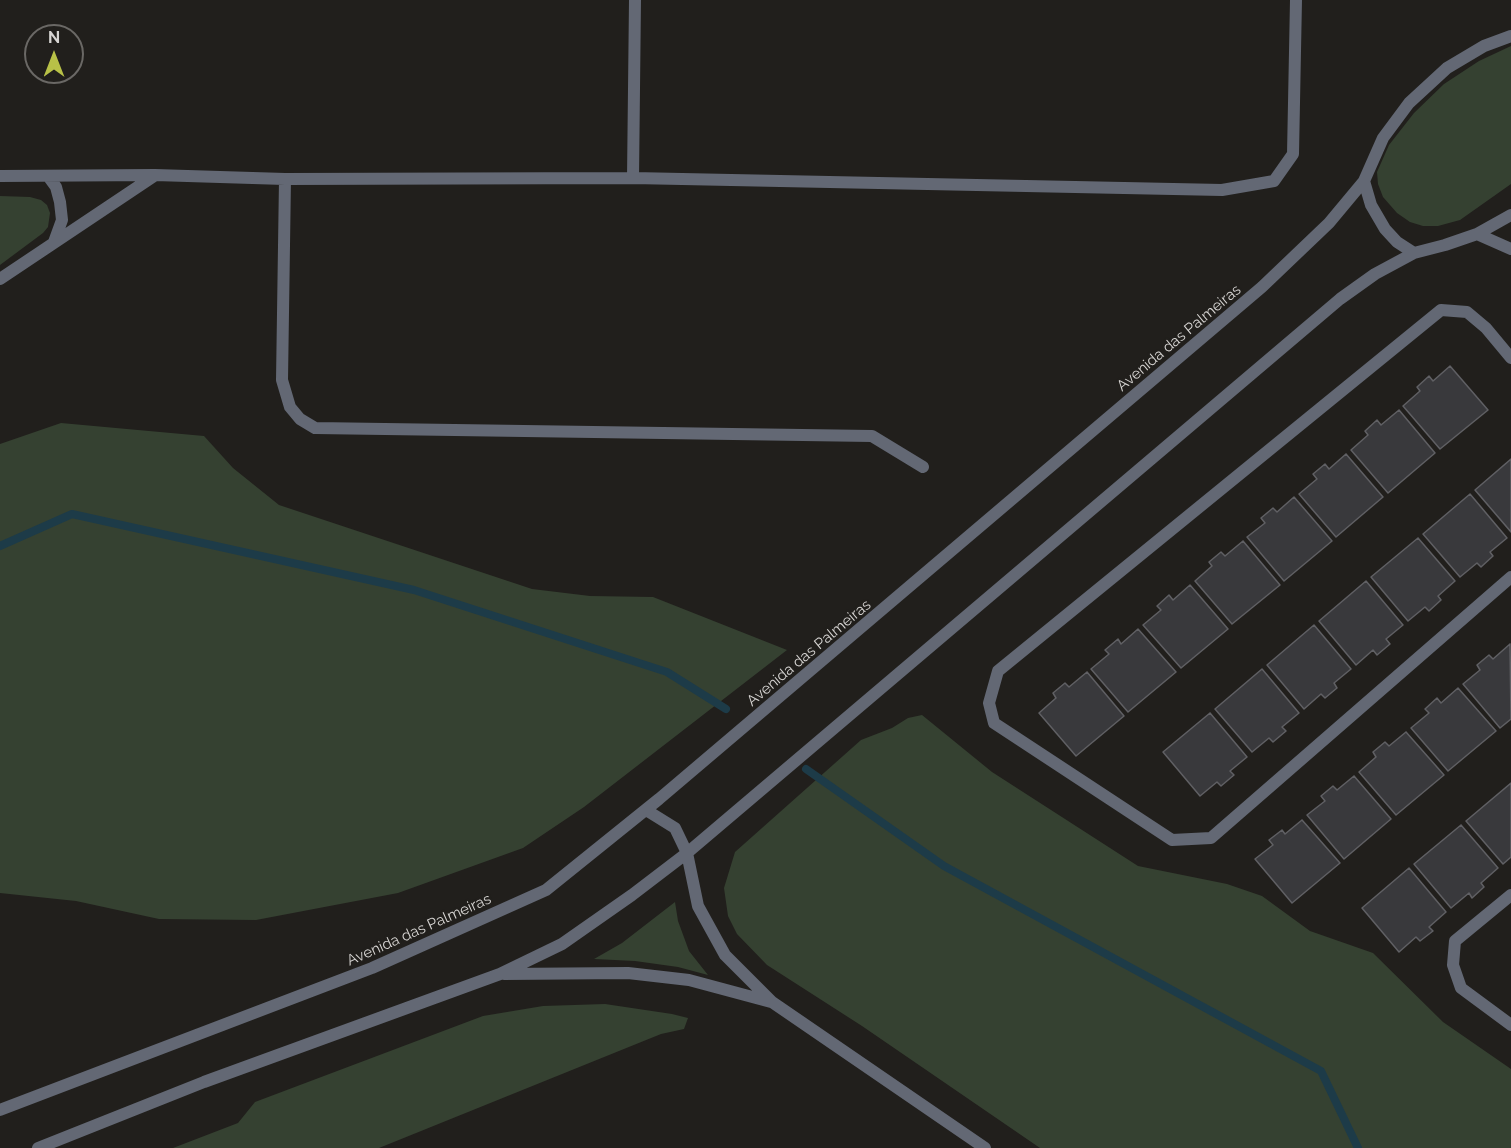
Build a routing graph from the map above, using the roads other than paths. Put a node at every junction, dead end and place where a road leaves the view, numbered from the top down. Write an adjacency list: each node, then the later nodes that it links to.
1 (635, 0): 7 (street)
2 (1296, 0): 7 (street)
3 (1511, 36): 9 (street, Avenida das Palmeiras)
4 (155, 175): 6 (street); 8 (street); 12 (street)
5 (0, 176): 6 (street)
6 (48, 176): 12 (street)
7 (633, 178): 8 (street)
8 (285, 179): 17 (street)
9 (1364, 180): 14 (street); 19 (street, Avenida das Palmeiras)
10 (1511, 215): 11 (street)
11 (1477, 234): 13 (street); 14 (street)
12 (54, 242): 15 (street)
13 (1511, 249)
14 (1414, 253): 20 (street)
15 (0, 279)
16 (1511, 358): 18 (street)
17 (923, 467)
18 (1511, 577)
19 (646, 810): 20 (street); 25 (street, Avenida das Palmeiras)
20 (687, 853): 22 (street); 23 (street)
21 (1511, 895): 24 (street)
22 (500, 974): 23 (street); 26 (street)
23 (772, 1002): 27 (street)
24 (1511, 1025)
25 (0, 1110)
26 (38, 1148)
27 (985, 1148)

